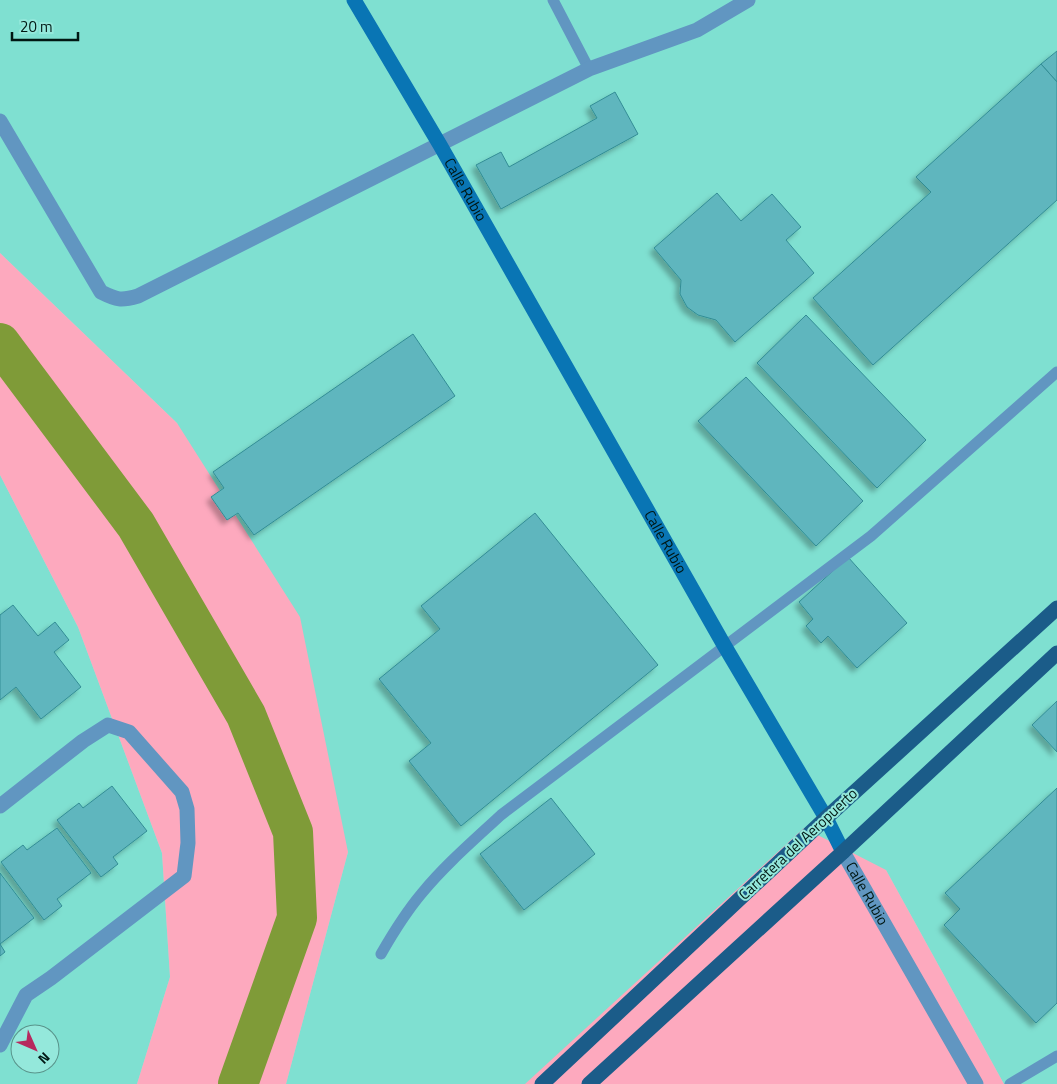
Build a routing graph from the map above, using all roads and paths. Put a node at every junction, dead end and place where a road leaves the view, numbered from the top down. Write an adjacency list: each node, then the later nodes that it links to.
1 (354, 0): 6 (street, Calle Rubio)
2 (553, 0): 4 (lane)
3 (748, 0): 4 (street)
4 (590, 69): 6 (street)
5 (0, 121): 6 (street)
6 (440, 145): 9 (street, Calle Rubio)
7 (1057, 372): 9 (lane)
8 (1057, 608): 12 (main road, Carretera del Aeropuerto)
9 (724, 645): 12 (street, Calle Rubio); 14 (lane)
10 (1057, 653): 13 (main road)
11 (0, 806): 15 (street)
12 (826, 818): 13 (street, Calle Rubio); 17 (main road, Carretera del Aeropuerto)
13 (842, 852): 18 (main road); 19 (street, Calle Rubio)
14 (381, 954)
15 (0, 1045)
16 (1057, 1056): 20 (lane)
17 (542, 1084)
18 (589, 1084)
19 (976, 1084)
20 (1010, 1084)

